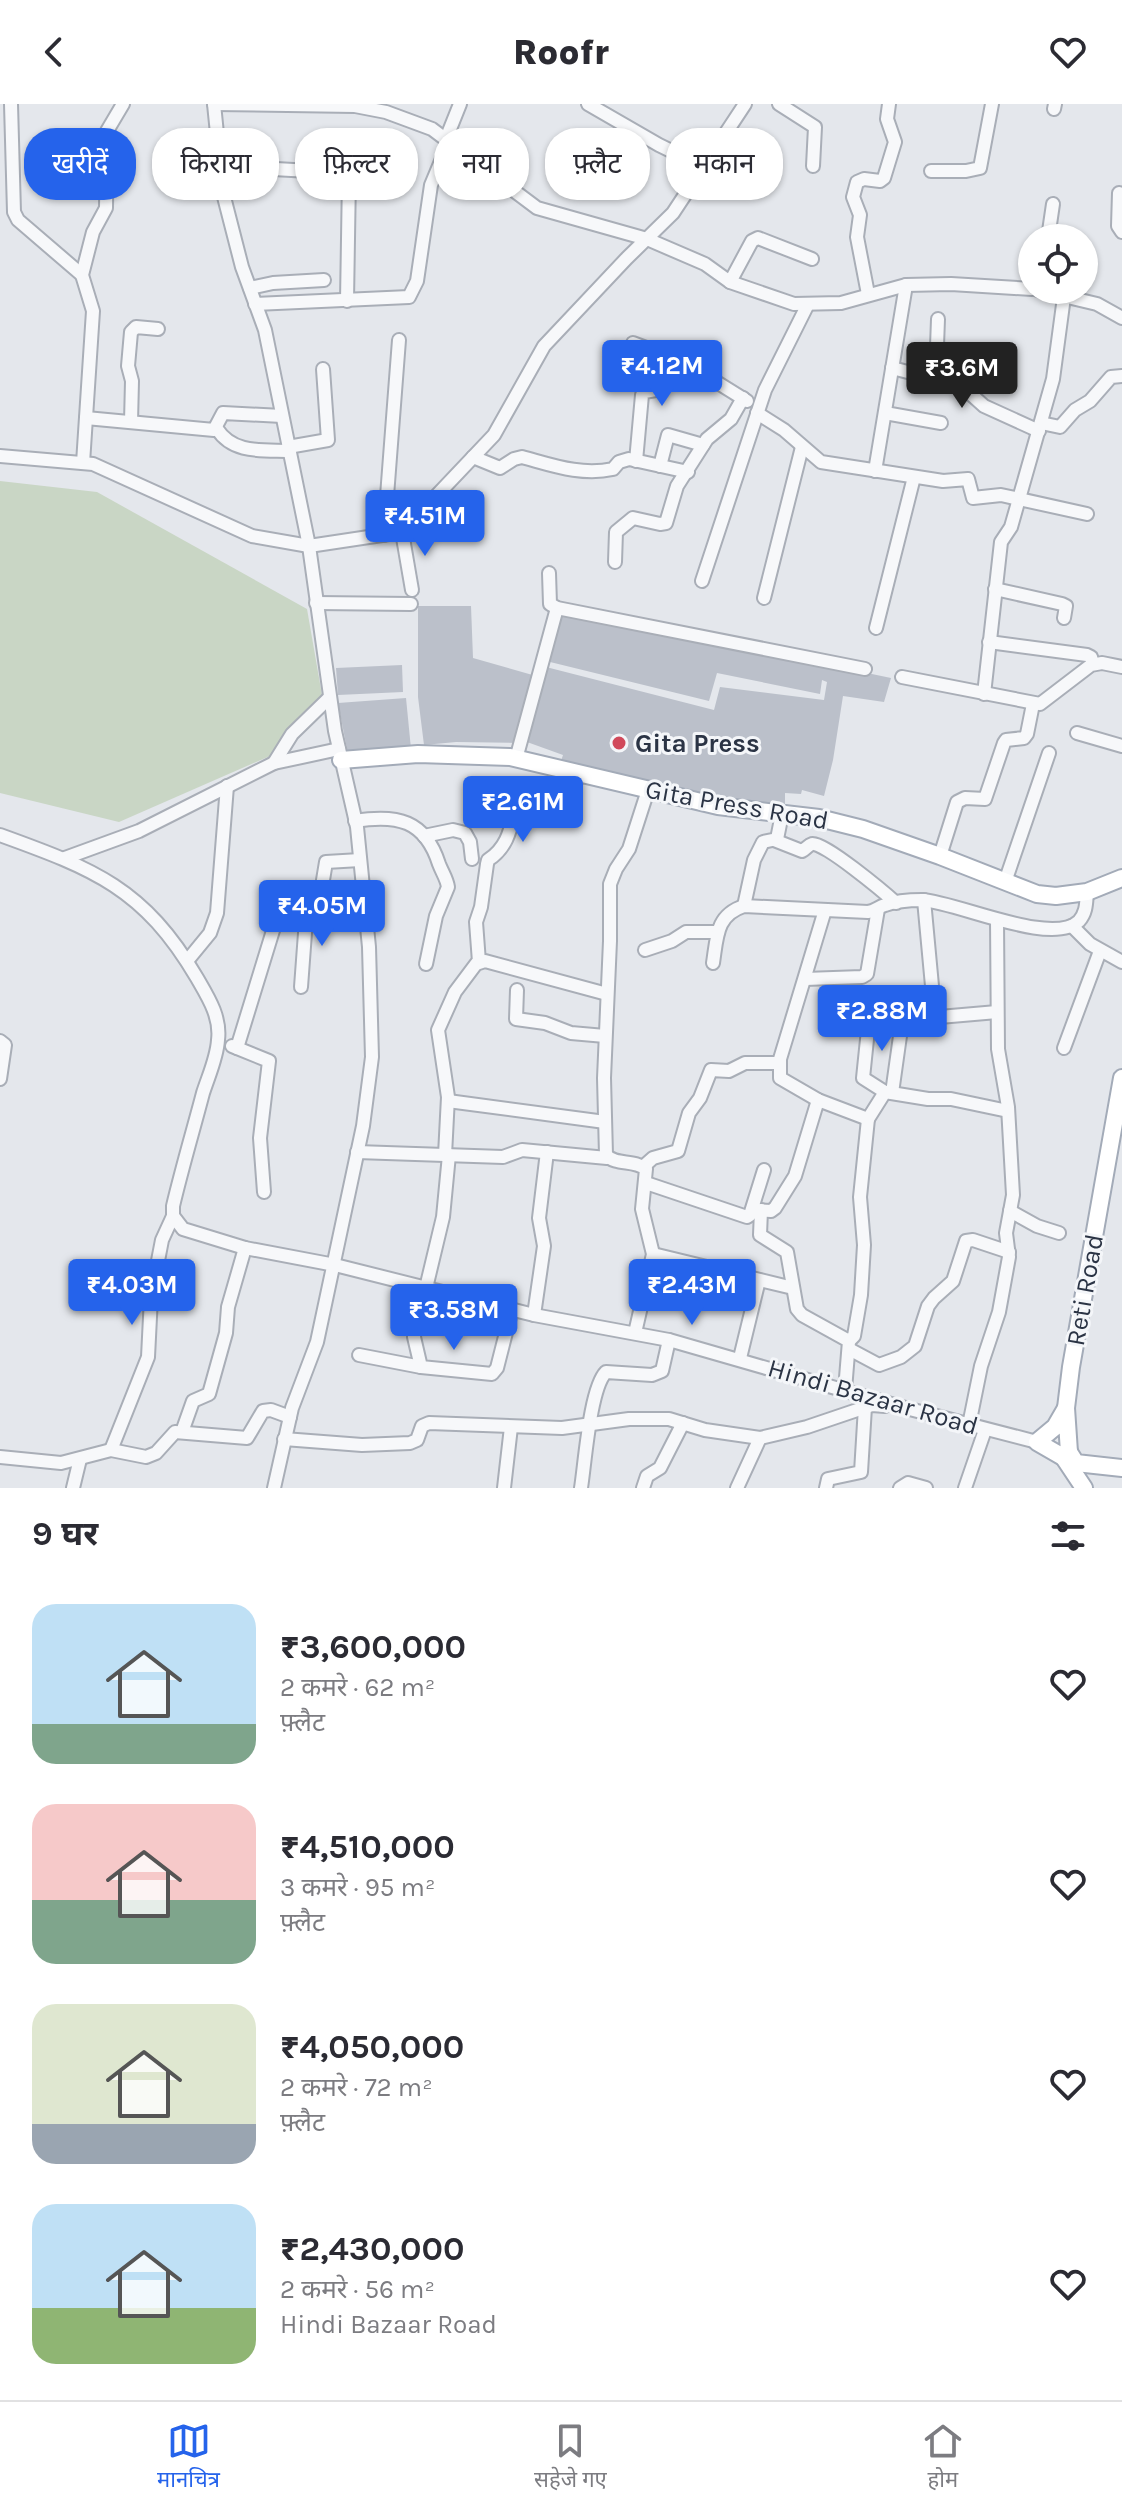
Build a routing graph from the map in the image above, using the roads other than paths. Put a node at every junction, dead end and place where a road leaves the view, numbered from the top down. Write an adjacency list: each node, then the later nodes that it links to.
1 (11, 104): 15 (street)
2 (123, 104): 29 (street)
3 (214, 104): 10 (street); 13 (street)
4 (460, 104): 11 (street)
5 (588, 104): 14 (street)
6 (745, 104): 12 (street)
7 (779, 104): 16 (street)
8 (889, 104): 35 (street)
9 (992, 104): 18 (street)
10 (216, 128)
11 (452, 128)
12 (729, 128)
13 (434, 130)
14 (666, 148)
15 (6, 156): 29 (street)
16 (813, 166)
17 (279, 169): 36 (street)
18 (931, 171)
19 (434, 177): 36 (street)
20 (1119, 193): 26 (street)
21 (225, 200): 33 (street)
22 (526, 200): 27 (street)
23 (682, 200): 27 (street)
24 (1053, 204): 25 (street)
25 (1050, 224)
26 (1122, 232)
27 (647, 239): 31 (street); 64 (street)
28 (812, 259): 31 (street)
29 (82, 275): 55 (street)
30 (324, 280): 33 (street)
31 (730, 282): 40 (street)
32 (906, 285): 34 (street); 35 (street); 47 (street)
33 (250, 288): 37 (street)
34 (1018, 289)
35 (868, 294): 40 (street)
36 (347, 301): 37 (street)
37 (255, 304): 54 (street)
38 (1063, 304): 58 (street)
39 (1097, 304): 41 (street)
40 (807, 306): 52 (street)
41 (1122, 318)
42 (938, 319): 50 (street)
43 (158, 329): 56 (street)
44 (399, 340): 74 (street)
45 (633, 343): 46 (street)
46 (671, 357): 51 (street); 65 (street)
47 (892, 368): 50 (street); 53 (street)
48 (323, 369): 62 (street)
49 (1122, 376): 58 (street)
50 (943, 381): 58 (street)
51 (743, 398): 52 (street); 60 (street)
52 (758, 411): 61 (street); 78 (street)
53 (885, 413): 57 (street); 68 (street)
54 (282, 416): 59 (street); 62 (street)
55 (86, 418): 56 (street); 66 (street)
56 (131, 422): 59 (street)
57 (941, 423)
58 (1040, 427): 71 (street)
59 (217, 429): 62 (street)
60 (703, 445): 67 (street); 69 (street)
61 (802, 447): 68 (street); 80 (street)
62 (288, 449): 75 (street)
63 (0, 456): 66 (street)
64 (473, 457): 65 (street); 73 (street)
65 (636, 461): 67 (street)
66 (83, 463): 75 (street)
67 (660, 466): 69 (street)
68 (875, 471): 70 (street)
69 (688, 472): 76 (street)
70 (914, 477): 71 (street); 84 (street)
71 (1019, 498): 72 (street); 79 (street)
72 (1087, 514)
73 (402, 532): 74 (street); 81 (street)
74 (384, 535): 75 (street)
75 (309, 546): 81 (street)
76 (615, 562)
77 (549, 573): 82 (street)
78 (702, 581)
79 (995, 589): 83 (street); 85 (street)
80 (764, 598)
81 (316, 603): 91 (street)
82 (557, 608): 88 (street); 97 (street)
83 (1064, 618)
84 (876, 628)
85 (989, 642): 86 (street); 90 (street)
86 (1093, 664): 87 (street); 92 (street)
87 (1122, 667)
88 (865, 669)
89 (902, 677): 90 (street)
90 (984, 694): 92 (street)
91 (329, 698): 96 (street); 98 (street)
92 (1033, 704): 107 (street)
93 (1077, 733): 94 (street)
94 (1122, 746)
95 (1049, 753): 112 (street)
96 (340, 754): 97 (main road, Gita Press Road); 98 (street); 103 (street)
97 (516, 759): 99 (main road, Gita Press Road)
98 (274, 763): 100 (street)
99 (579, 773): 101 (main road, Gita Press Road); 126 (street)
100 (227, 786): 108 (street); 125 (street)
101 (648, 790): 102 (main road, Gita Press Road); 133 (street)
102 (782, 814): 106 (street); 107 (main road, Gita Press Road)
103 (355, 821): 105 (street); 110 (street)
104 (0, 835): 108 (street)
105 (424, 836): 109 (street); 129 (street)
106 (774, 840): 115 (street); 117 (street)
107 (940, 856): 112 (main road, Gita Press Road)
108 (65, 858): 125 (street)
109 (472, 859)
110 (360, 860): 116 (street); 151 (street)
111 (1122, 878): 113 (main road, Gita Press Road)
112 (1005, 882): 113 (main road, Gita Press Road)
113 (1087, 892): 121 (street)
114 (924, 900): 115 (street); 120 (street); 135 (street)
115 (901, 902): 118 (street)
116 (307, 906): 131 (street); 140 (street)
117 (744, 906): 119 (street); 122 (street)
118 (878, 909): 119 (street); 130 (street)
119 (825, 910): 130 (street)
120 (997, 920): 121 (street); 134 (street)
121 (1072, 926): 124 (street)
122 (718, 932): 123 (street); 128 (street)
123 (645, 950)
124 (1100, 951): 127 (street); 141 (street)
125 (187, 961): 138 (street)
126 (479, 962): 133 (street); 147 (street)
127 (1122, 962)
128 (713, 963)
129 (426, 964)
130 (805, 979): 142 (street)
131 (301, 987)
132 (517, 990): 137 (street)
133 (607, 994): 137 (street)
134 (997, 1012): 135 (street); 148 (street)
135 (935, 1018): 145 (street)
136 (869, 1020): 145 (street)
137 (605, 1036): 150 (street)
138 (218, 1040): 140 (street); 161 (street)
139 (0, 1041): 144 (street)
140 (237, 1048): 158 (street)
141 (1064, 1048)
142 (780, 1063): 146 (street); 155 (street)
143 (1122, 1078): 181 (main road, Reti Road)
144 (0, 1079)
145 (888, 1092): 148 (street); 149 (street)
146 (818, 1100): 149 (street); 159 (street)
147 (448, 1101): 150 (street); 153 (street)
148 (1008, 1111): 160 (street)
149 (868, 1119): 174 (street)
150 (605, 1122): 154 (street)
151 (357, 1152): 153 (street); 166 (street)
152 (547, 1152): 153 (street); 154 (street); 171 (street)
153 (447, 1155): 168 (street)
154 (607, 1158): 155 (street)
155 (644, 1166): 157 (street)
156 (764, 1170): 159 (street)
157 (646, 1183): 159 (street); 165 (street)
158 (264, 1192)
159 (756, 1210): 169 (street)
160 (1010, 1211): 162 (street); 164 (street)
161 (173, 1216): 163 (street, Hindi Bazaar Road); 192 (street)
162 (1059, 1233)
163 (245, 1248): 166 (street, Hindi Bazaar Road); 188 (street)
164 (1009, 1252): 174 (street); 184 (street)
165 (653, 1254): 167 (street); 172 (street)
166 (335, 1265): 168 (street, Hindi Bazaar Road); 182 (street)
167 (759, 1280): 169 (street); 176 (street)
168 (423, 1288): 170 (street, Hindi Bazaar Road); 177 (street)
169 (793, 1288): 174 (street)
170 (512, 1309): 171 (street, Hindi Bazaar Road); 177 (street)
171 (534, 1315): 172 (street, Hindi Bazaar Road)
172 (635, 1333): 173 (street, Hindi Bazaar Road)
173 (669, 1340): 176 (street, Hindi Bazaar Road); 185 (street)
174 (849, 1345): 178 (street)
175 (359, 1355): 177 (street)
176 (740, 1358): 178 (street, Hindi Bazaar Road)
177 (421, 1367)
178 (845, 1390): 179 (street, Hindi Bazaar Road)
179 (898, 1406): 180 (street); 184 (street, Hindi Bazaar Road)
180 (865, 1407): 189 (street); 203 (street)
181 (1066, 1408): 191 (main road); 193 (main road, Reti Road)
182 (290, 1417): 188 (street); 190 (street)
183 (683, 1423): 185 (street); 189 (street); 201 (street)
184 (969, 1425): 187 (street, Hindi Bazaar Road)
185 (590, 1426): 186 (street); 200 (street)
186 (511, 1427): 190 (street); 199 (street)
187 (985, 1430): 191 (street, Hindi Bazaar Road); 206 (street)
188 (182, 1432): 192 (street)
189 (760, 1438): 202 (street)
190 (284, 1439): 198 (street)
191 (1037, 1442): 193 (main road)
192 (111, 1450): 195 (street)
193 (1066, 1454): 196 (main road); 207 (main road)
194 (0, 1457): 195 (street)
195 (80, 1459): 197 (street)
196 (1122, 1468)
197 (73, 1488)
198 (274, 1488)
199 (504, 1488)
200 (581, 1488)
201 (643, 1488)
202 (737, 1488)
203 (826, 1488)
204 (900, 1488): 205 (street)
205 (926, 1488)
206 (965, 1488)
207 (1084, 1488)

